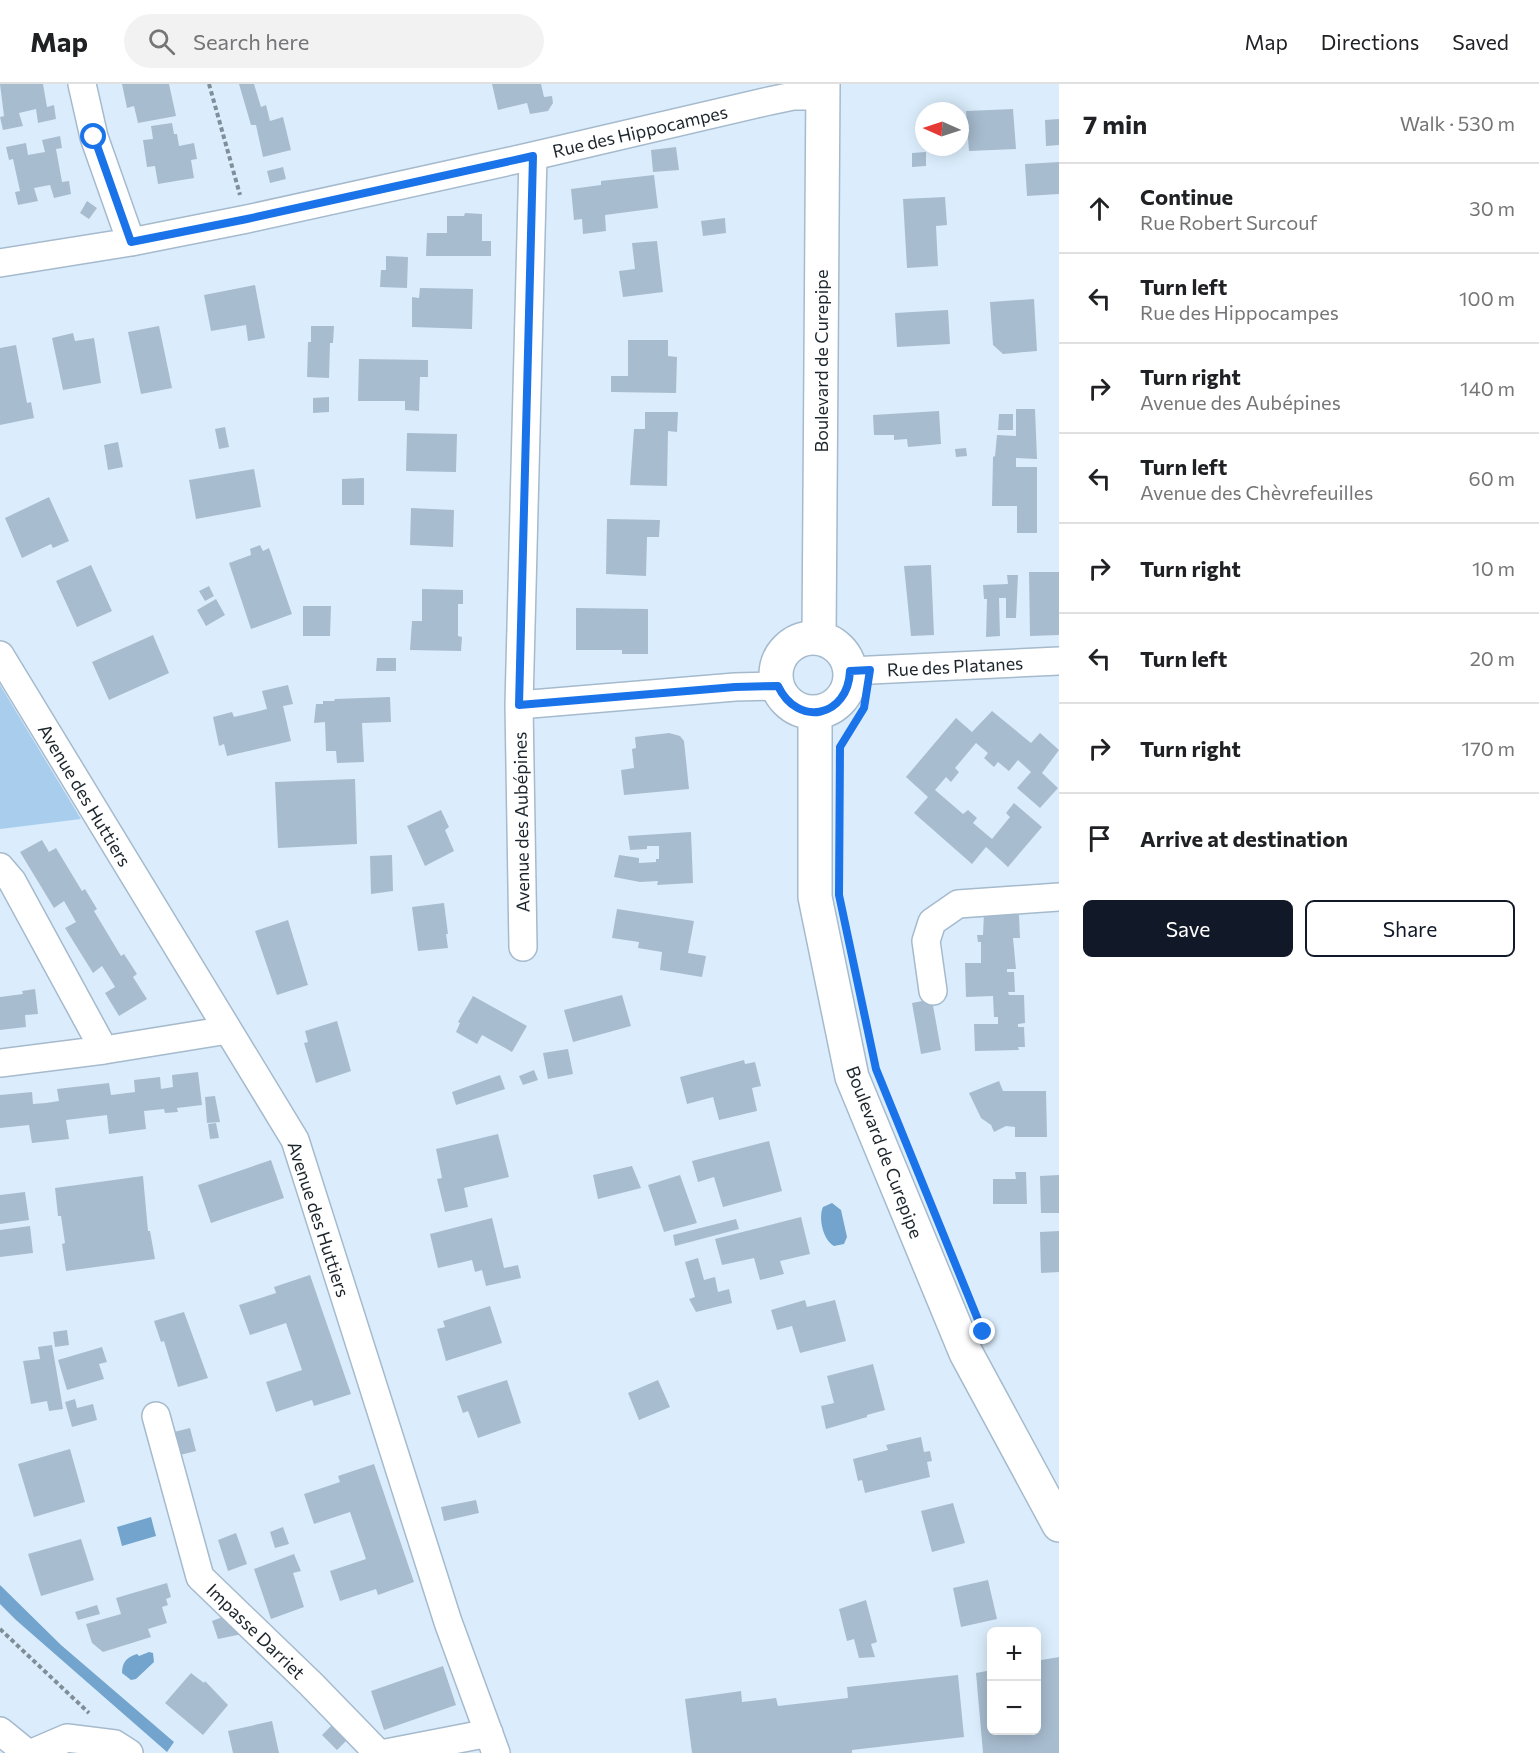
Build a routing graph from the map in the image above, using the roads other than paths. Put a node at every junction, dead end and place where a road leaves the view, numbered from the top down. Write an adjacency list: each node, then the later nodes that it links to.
1 (82, 84): 4 (street)
2 (823, 90): 3 (street, Rue des Hippocampes); 6 (main road, Boulevard de Curepipe)
3 (533, 156): 4 (street, Rue des Hippocampes); 11 (street, Avenue des Aubépines)
4 (131, 242): 5 (street, Rue des Hippocampes)
5 (0, 263)
6 (819, 638): 9 (main road); 10 (main road)
7 (0, 655): 17 (street, Avenue des Huttiers)
8 (1059, 661): 9 (street, Rue des Platanes)
9 (860, 671): 12 (main road)
10 (778, 686): 11 (street); 12 (main road)
11 (519, 705): 15 (street, Avenue des Aubépines)
12 (815, 713): 21 (main road, Boulevard de Curepipe)
13 (0, 867): 18 (street)
14 (1059, 897): 16 (street)
15 (523, 947)
16 (933, 991)
17 (228, 1030): 18 (street); 23 (street, Avenue des Huttiers)
18 (104, 1050): 19 (street)
19 (0, 1063)
20 (156, 1416): 28 (street, Impasse Darriet)
21 (1059, 1525)
22 (0, 1731): 25 (street)
23 (493, 1743): 24 (street)
24 (453, 1747): 29 (street)
25 (27, 1753)
26 (32, 1753): 27 (street)
27 (129, 1753)
28 (378, 1753)
29 (386, 1753)

